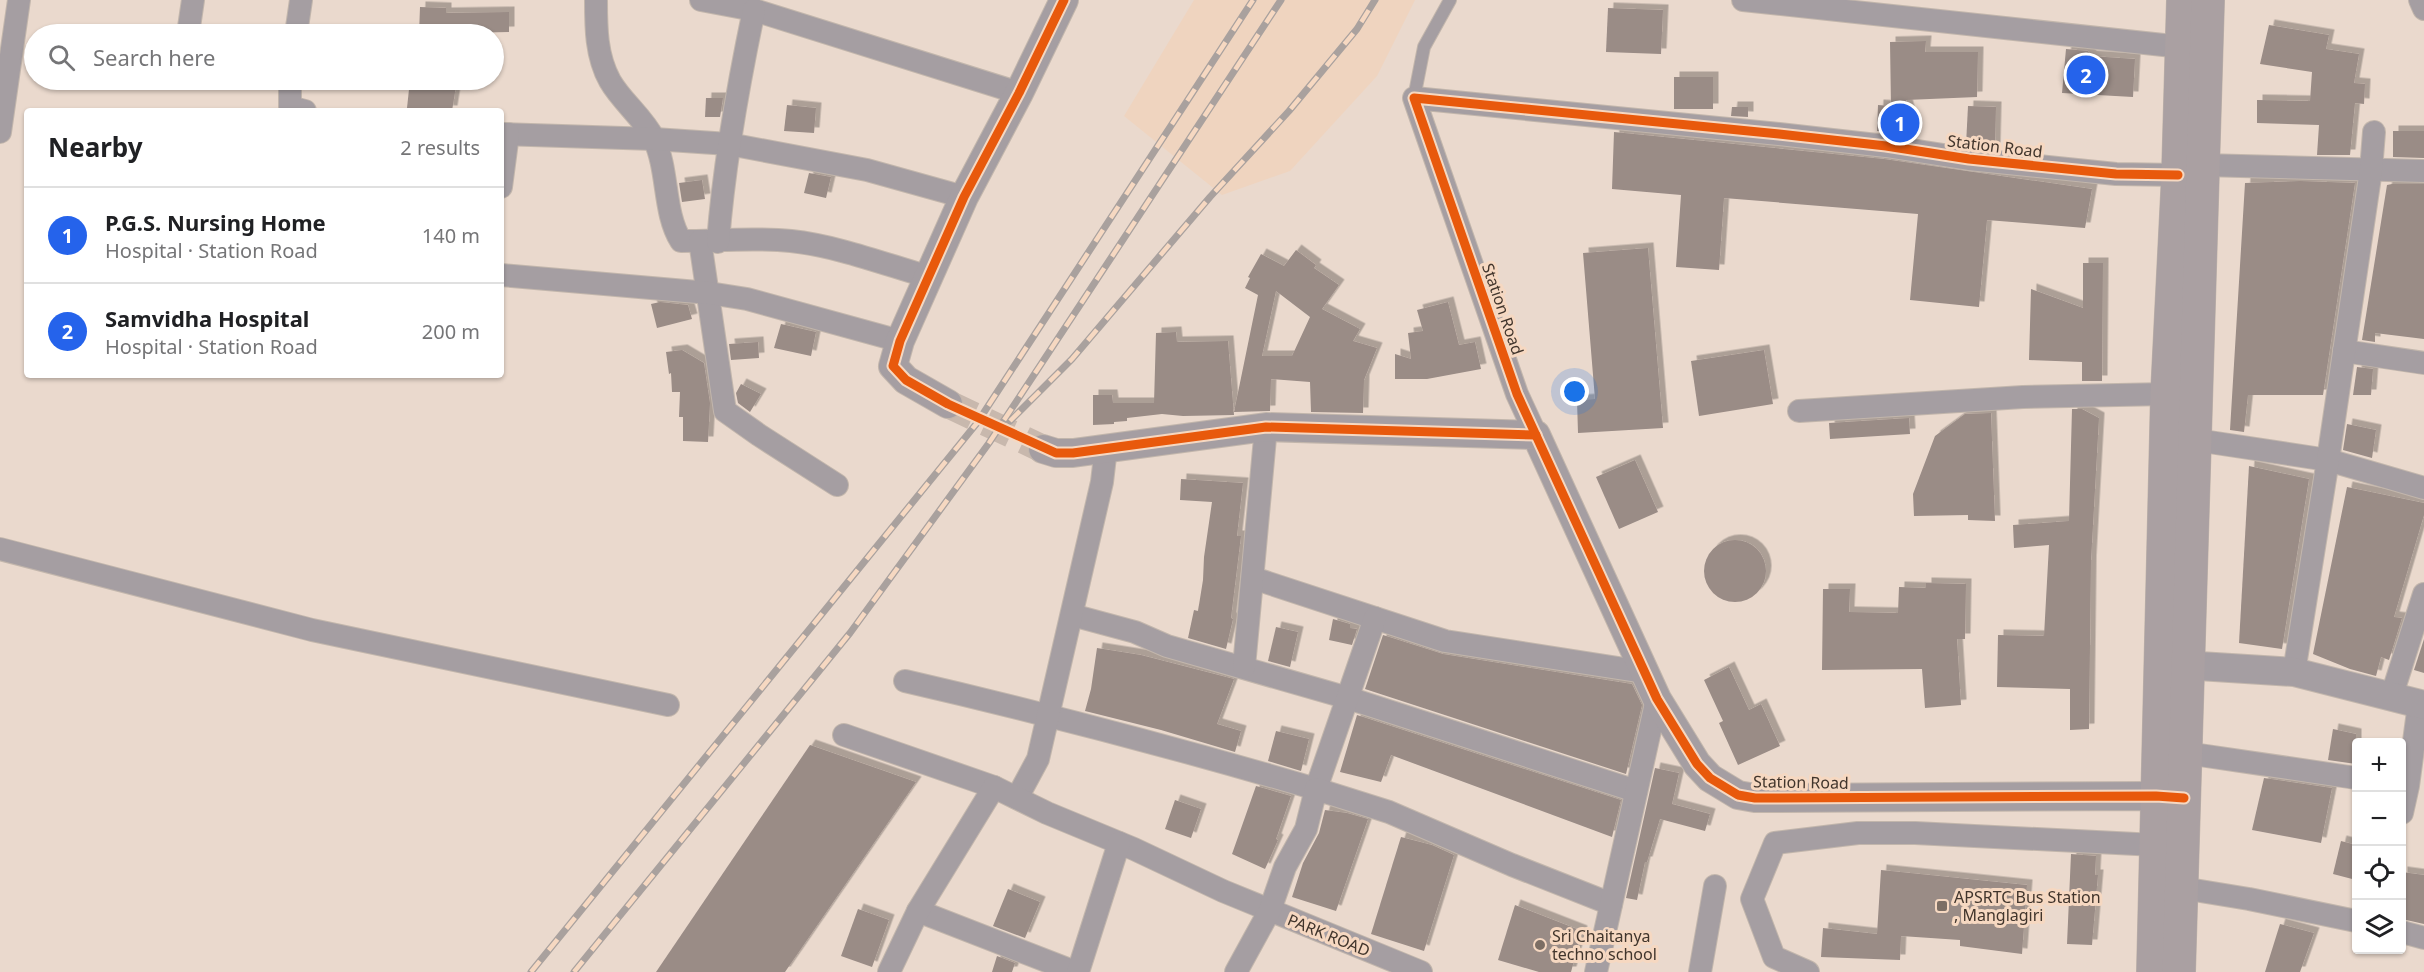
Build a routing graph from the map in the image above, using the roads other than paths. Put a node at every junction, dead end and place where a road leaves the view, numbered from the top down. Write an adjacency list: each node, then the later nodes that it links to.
1 (19, 0): 21 (street)
2 (193, 0): 14 (street)
3 (302, 0): 15 (street)
4 (596, 0): 24 (street)
5 (701, 0): 13 (street)
6 (1064, 0): 18 (street)
7 (1450, 0): 19 (lane)
8 (1743, 0): 16 (street)
9 (2183, 0): 16 (main road)
10 (2208, 0): 26 (main road)
11 (2420, 0): 12 (street)
12 (2424, 9)
13 (754, 10): 18 (street); 25 (street)
14 (189, 24)
15 (298, 24)
16 (2182, 47): 26 (main road)
17 (290, 90): 20 (street)
18 (1019, 93): 29 (street)
19 (1414, 98): 26 (street, Station Road); 41 (street, Station Road)
20 (294, 108)
21 (0, 132)
22 (2374, 132): 27 (street)
23 (505, 134): 24 (street)
24 (654, 139): 25 (street); 30 (street)
25 (729, 144): 29 (street); 30 (street)
26 (2191, 170): 27 (street, Station Road); 37 (main road); 42 (main road)
27 (2371, 170): 28 (street, Station Road); 35 (street)
28 (2424, 171)
29 (964, 197): 32 (street)
30 (709, 241): 32 (street); 33 (street)
31 (504, 274): 33 (street)
32 (928, 277): 34 (street)
33 (709, 293): 34 (street); 46 (street)
34 (900, 341): 38 (street)
35 (2344, 351): 36 (street); 45 (street)
36 (2424, 363)
37 (2167, 394): 39 (street); 53 (main road)
38 (948, 404)
39 (1799, 411)
40 (1266, 427): 41 (street); 43 (street); 49 (street)
41 (1536, 435): 55 (street, Station Road)
42 (2196, 440): 45 (street); 53 (main road)
43 (1106, 448): 44 (street); 51 (street)
44 (1043, 449)
45 (2328, 460): 47 (street); 56 (street)
46 (837, 485)
47 (2424, 488)
48 (0, 549): 61 (street)
49 (1253, 578): 52 (street); 54 (street)
50 (2424, 594): 59 (street)
51 (1072, 615): 54 (street); 63 (street)
52 (1375, 618): 55 (street); 58 (street)
53 (2175, 664): 56 (street); 65 (main road); 71 (main road)
54 (1244, 667): 58 (street)
55 (1644, 672): 60 (street, Station Road)
56 (2294, 672): 59 (street)
57 (905, 681): 63 (street)
58 (1348, 698): 69 (street); 70 (street)
59 (2391, 698): 62 (street)
60 (1657, 699): 70 (street); 71 (street, Station Road)
61 (668, 705)
62 (2422, 705): 67 (street)
63 (1048, 714): 69 (street); 72 (street)
64 (844, 735): 68 (street, PARK ROAD)
65 (2186, 753): 66 (street); 71 (main road)
66 (2352, 777)
67 (2411, 786): 73 (street)
68 (994, 787): 72 (street, PARK ROAD); 80 (street)
69 (1316, 789): 78 (street); 79 (street)
70 (1636, 791): 78 (street)
71 (2170, 797): 75 (main road); 77 (main road)
72 (1017, 798): 74 (street, PARK ROAD)
73 (2406, 801)
74 (1119, 843): 79 (street, PARK ROAD); 86 (street)
75 (2156, 845): 91 (street); 92 (main road)
76 (1715, 886): 90 (street)
77 (2182, 888): 81 (street); 93 (main road)
78 (1611, 904): 89 (street)
79 (1270, 910): 84 (street, PARK ROAD); 87 (street)
80 (918, 911): 85 (street); 86 (street)
81 (2352, 920)
82 (2406, 933): 83 (street)
83 (2424, 938)
84 (1371, 963): 88 (street, PARK ROAD)
85 (889, 972)
86 (1077, 972)
87 (1236, 972)
88 (1421, 972)
89 (1596, 972)
90 (1700, 972)
91 (1808, 972)
92 (2153, 972)
93 (2179, 972)

